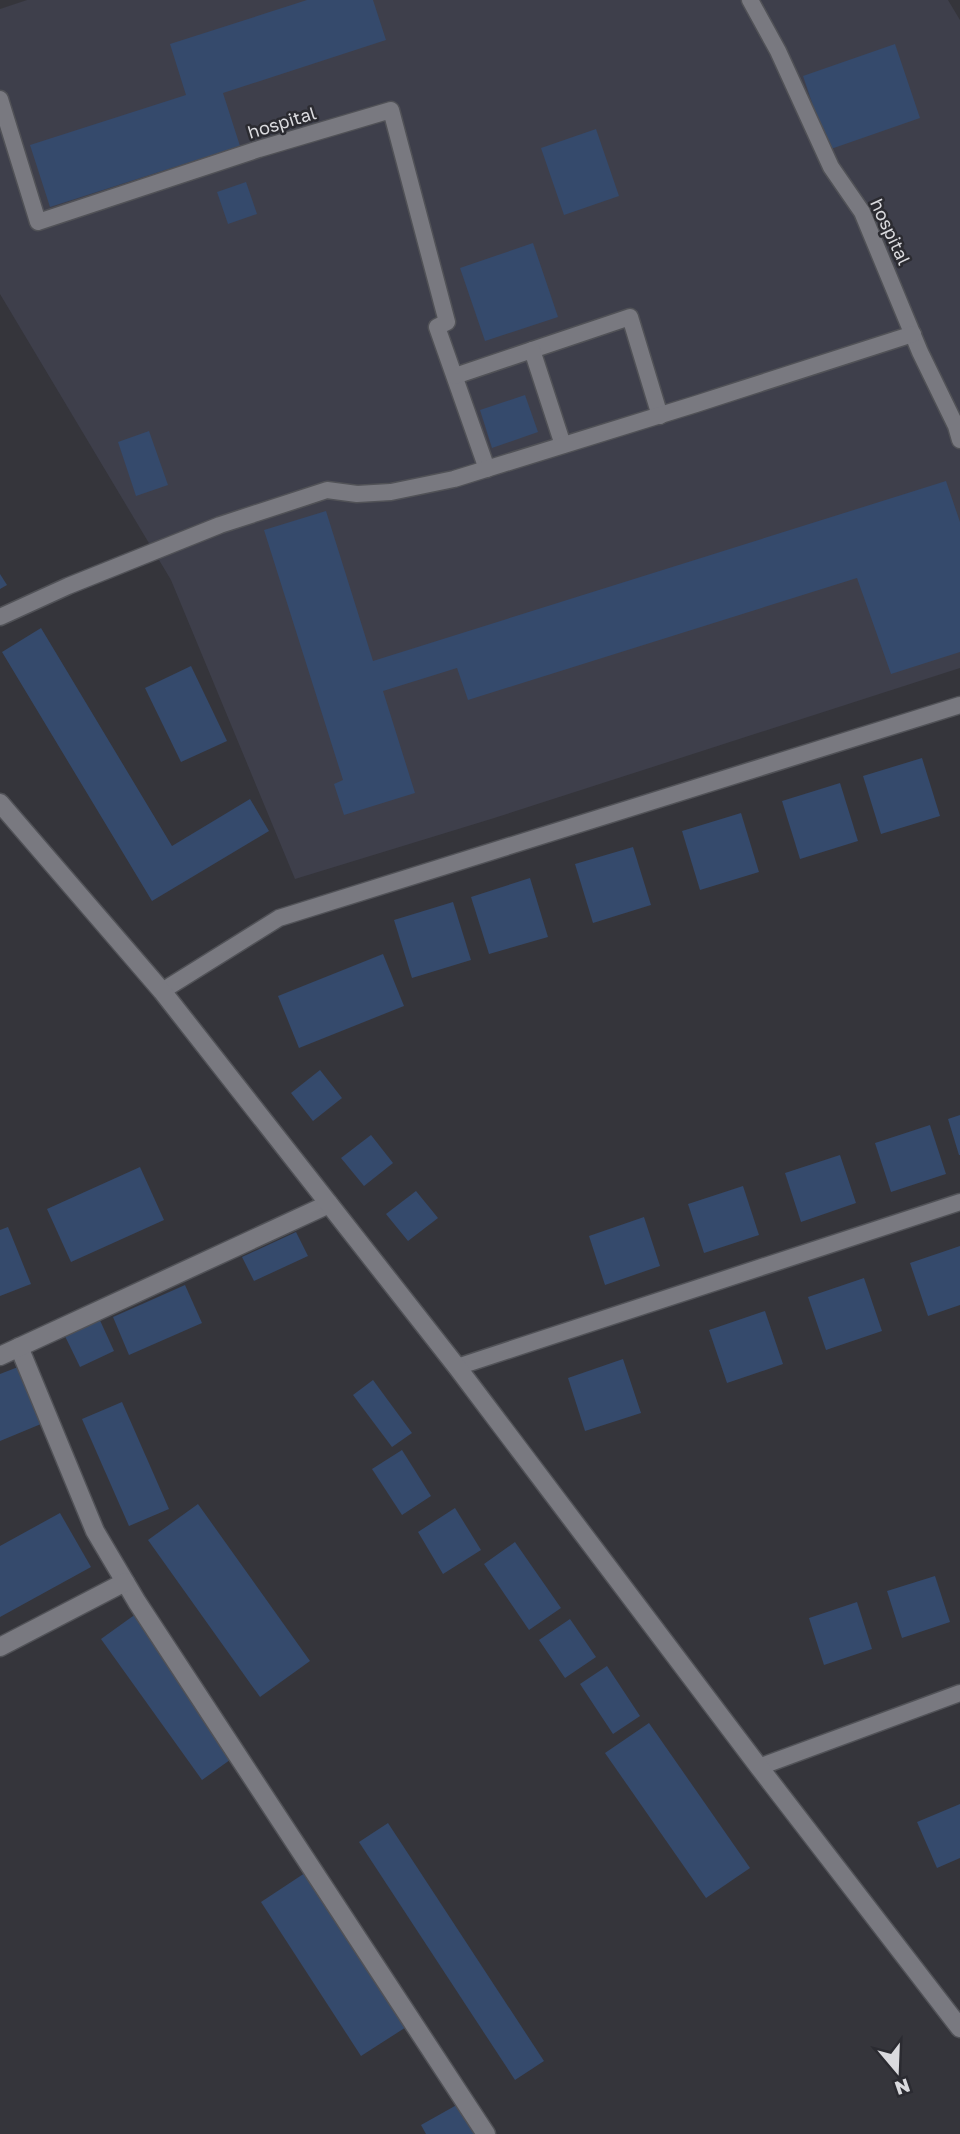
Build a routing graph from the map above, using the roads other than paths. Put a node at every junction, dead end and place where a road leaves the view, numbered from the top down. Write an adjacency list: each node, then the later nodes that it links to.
1 (750, 0): 3 (lane, hospital)
2 (0, 99): 5 (lane, hospital)
3 (912, 334): 6 (lane); 7 (lane, hospital)
4 (532, 350): 5 (lane); 6 (lane); 8 (lane)
5 (455, 376): 9 (lane, hospital)
6 (660, 416): 8 (lane)
7 (960, 440)
8 (563, 445): 9 (lane)
9 (487, 468): 10 (lane)
10 (0, 617)
11 (960, 705): 13 (lane)
12 (0, 803): 13 (street)
13 (162, 991): 15 (street)
14 (960, 1202): 18 (lane)
15 (329, 1204): 16 (street); 18 (street)
16 (19, 1347): 17 (street); 19 (street)
17 (0, 1356)
18 (457, 1367): 22 (street)
19 (125, 1582): 20 (street); 24 (street)
20 (0, 1647)
21 (960, 1693): 22 (lane)
22 (759, 1767): 23 (street)
23 (960, 2028)
24 (486, 2134)

